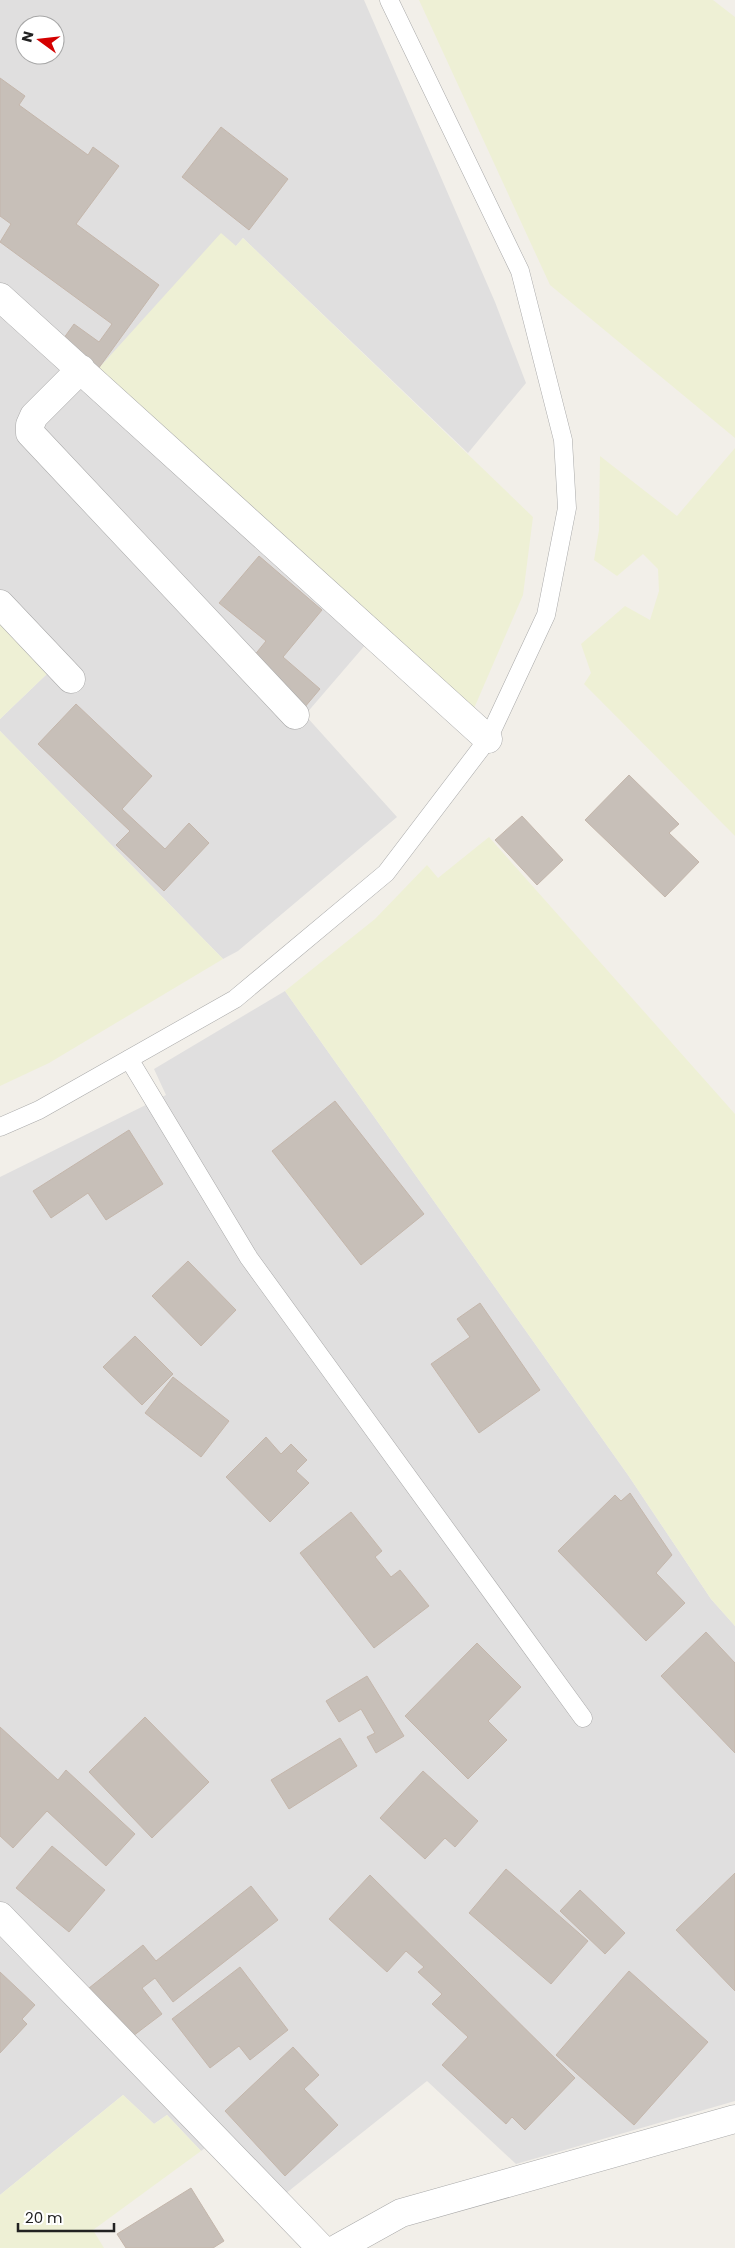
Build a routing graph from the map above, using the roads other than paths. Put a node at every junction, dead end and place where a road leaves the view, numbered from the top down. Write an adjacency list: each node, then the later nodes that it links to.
1 (388, 0): 7 (lane)
2 (0, 297): 3 (street)
3 (81, 369): 6 (street); 7 (street)
4 (0, 604): 5 (street)
5 (72, 679)
6 (295, 715)
7 (488, 739): 8 (lane)
8 (129, 1059): 9 (lane); 10 (lane)
9 (0, 1127)
10 (583, 1718)
11 (0, 1916): 13 (street)
12 (735, 2119): 14 (street)
13 (321, 2248)
14 (338, 2248)

